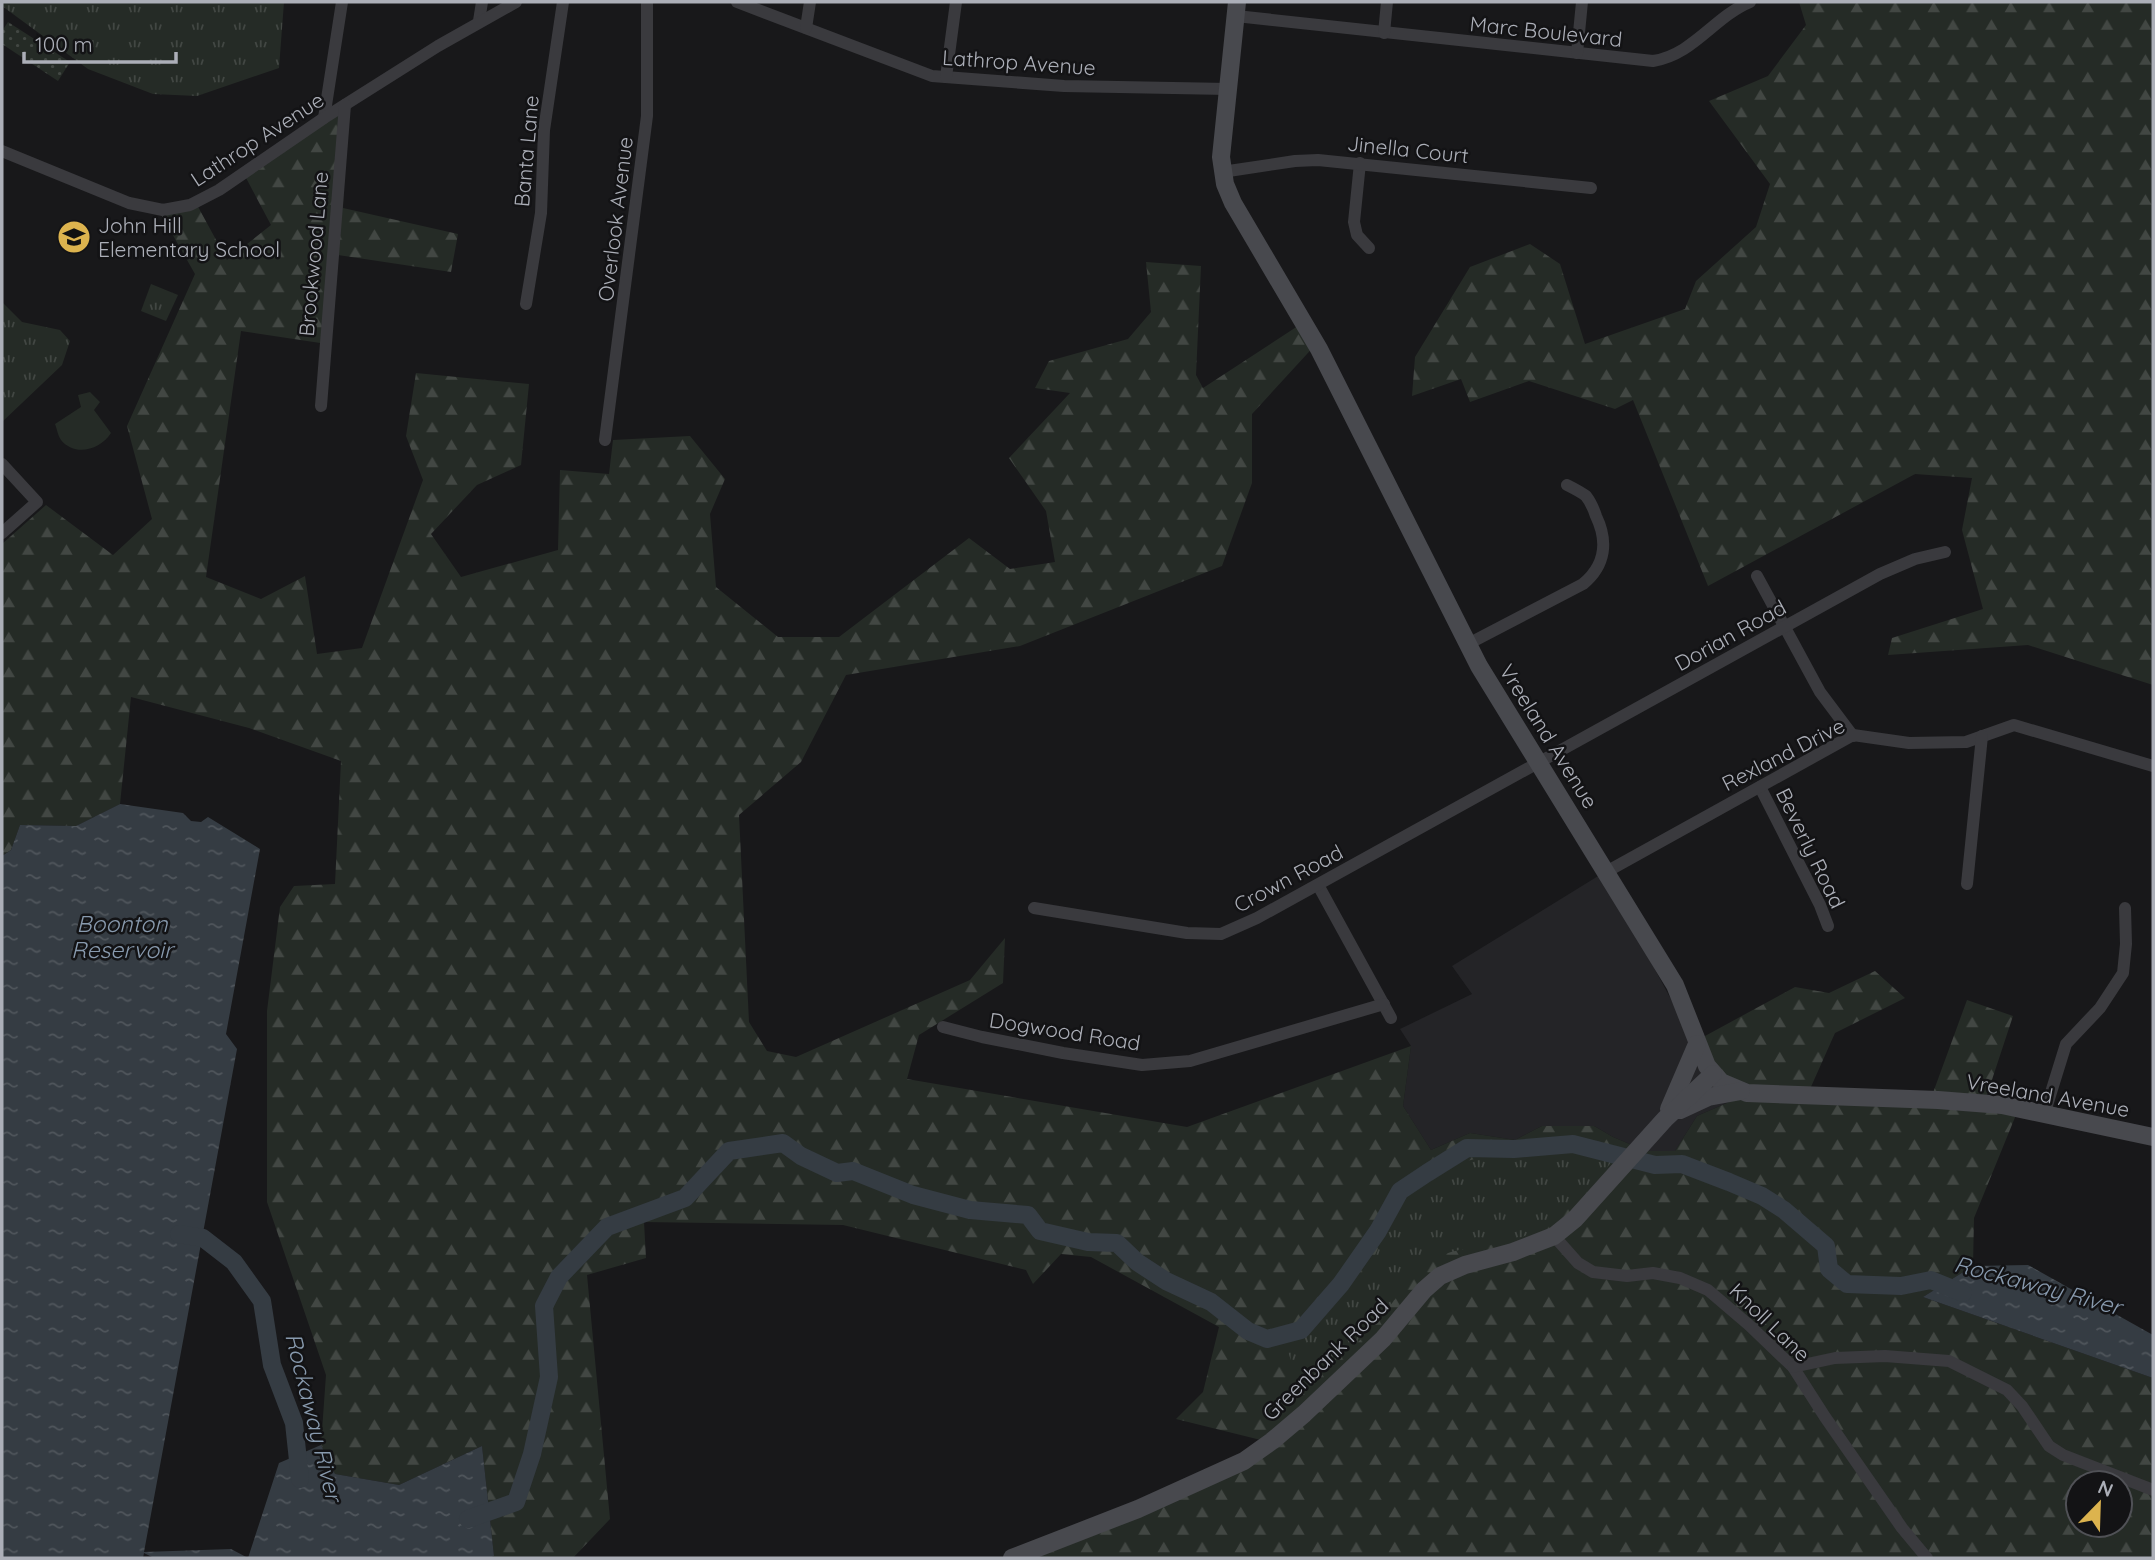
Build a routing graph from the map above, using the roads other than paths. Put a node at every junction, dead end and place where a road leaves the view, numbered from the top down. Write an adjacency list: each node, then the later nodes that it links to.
1 (342, 2): 20 (street)
2 (482, 2): 13 (street)
3 (516, 2): 13 (street, Lathrop Avenue)
4 (563, 2): 26 (street, Banta Lane)
5 (647, 2): 28 (street, Overlook Avenue)
6 (737, 2): 14 (street, Lathrop Avenue)
7 (810, 2): 14 (street)
8 (956, 2): 17 (street)
9 (1387, 2): 15 (street)
10 (1582, 2): 16 (street)
11 (1749, 2): 16 (street, Marc Boulevard)
12 (1236, 9): 15 (street, Marc Boulevard); 18 (street, Vreeland Avenue)
13 (479, 21): 19 (street, Lathrop Avenue)
14 (806, 28): 17 (street, Lathrop Avenue)
15 (1384, 33): 16 (street, Marc Boulevard)
16 (1577, 53)
17 (946, 77): 18 (street, Lathrop Avenue)
18 (1228, 89): 23 (street, Vreeland Avenue)
19 (345, 105): 20 (street, Lathrop Avenue); 27 (street, Brookwood Lane)
20 (324, 118): 21 (street, Lathrop Avenue)
21 (2, 152)
22 (1360, 163): 23 (street, Jinella Court); 24 (street, Jinella Court); 25 (street)
23 (1222, 172): 35 (street, Vreeland Avenue)
24 (1591, 188)
25 (1369, 248)
26 (526, 304)
27 (321, 406)
28 (605, 440)
29 (2, 464): 31 (street)
30 (1567, 485): 35 (street)
31 (2, 533)
32 (1945, 552): 34 (street, Dorian Road)
33 (1757, 576): 34 (street)
34 (1785, 627): 36 (street); 38 (street, Dorian Road)
35 (1468, 644): 38 (street, Vreeland Avenue)
36 (1853, 736): 37 (street, Rexland Drive); 40 (street, Rexland Drive)
37 (1982, 736): 39 (street, Rexland Drive); 42 (street)
38 (1538, 762): 41 (street, Vreeland Avenue); 43 (street, Crown Road)
39 (2153, 766)
40 (1760, 787): 41 (street, Rexland Drive); 46 (street, Beverly Road)
41 (1606, 872): 50 (street, Vreeland Avenue)
42 (1967, 884)
43 (1318, 885): 44 (street, Crown Road); 47 (street)
44 (1034, 908)
45 (2125, 908): 53 (street)
46 (1828, 926)
47 (1384, 1004): 48 (street); 49 (street, Dogwood Road)
48 (1391, 1018)
49 (943, 1027)
50 (1698, 1044): 51 (street, Vreeland Avenue); 54 (street, Greenbank Road)
51 (1713, 1074): 52 (street, Vreeland Avenue); 54 (street, Greenbank Road)
52 (1741, 1091): 53 (street, Vreeland Avenue); 54 (street, Greenbank Road)
53 (2044, 1115): 55 (street, Vreeland Avenue)
54 (1665, 1119): 56 (street, Greenbank Road)
55 (2153, 1137)
56 (1554, 1236): 57 (street, Knoll Lane); 59 (street, Greenbank Road)
57 (1793, 1367): 58 (street); 60 (street, Knoll Lane)
58 (2153, 1490)
59 (1012, 1558)
60 (1927, 1558)

